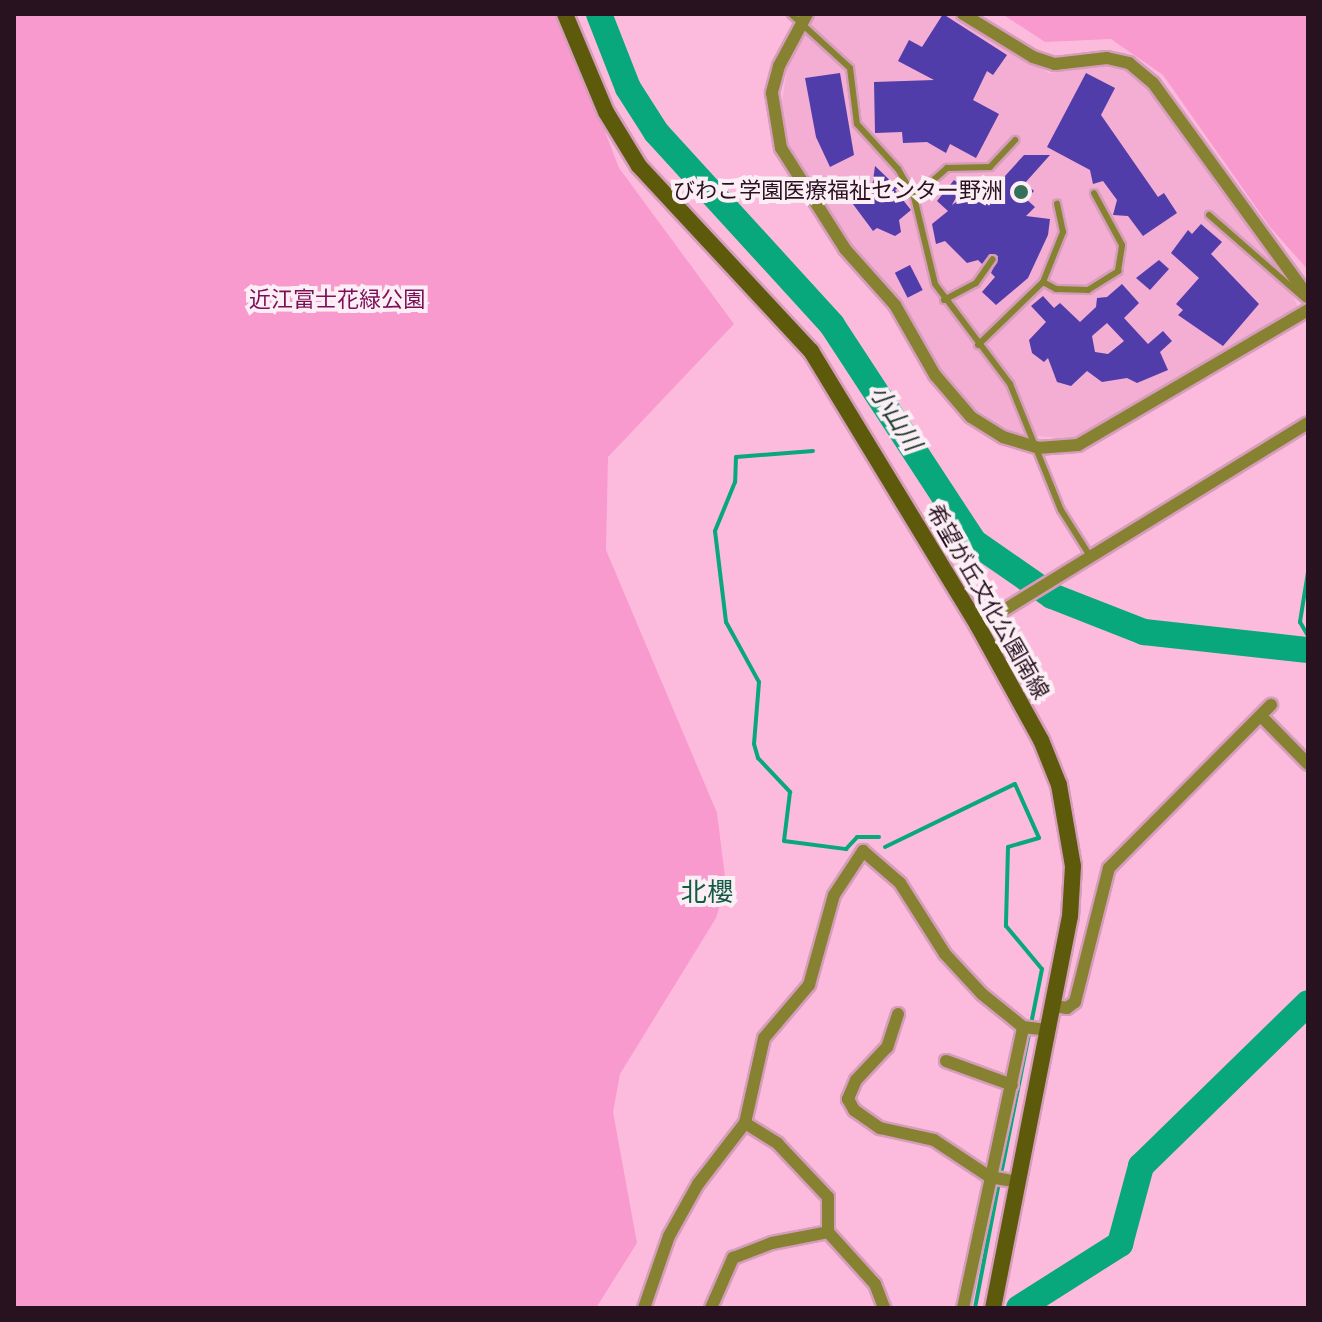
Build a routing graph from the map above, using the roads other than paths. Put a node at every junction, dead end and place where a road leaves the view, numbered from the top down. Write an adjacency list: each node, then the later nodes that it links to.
1 (565, 14): 19 (main road, 希望が丘文化公園南線)
2 (791, 14): 4 (lane)
3 (963, 14): 12 (street)
4 (804, 19): 7 (lane); 17 (street)
5 (1015, 140): 7 (lane)
6 (1094, 193): 11 (lane)
7 (914, 197): 13 (lane)
8 (1057, 204): 11 (lane)
9 (1209, 215): 12 (lane)
10 (993, 259): 13 (lane)
11 (1043, 282): 15 (lane)
12 (1308, 298)
13 (944, 300): 15 (lane)
14 (1308, 310): 17 (street)
15 (978, 345): 17 (lane)
16 (1308, 423): 18 (street)
17 (1038, 448): 18 (lane)
18 (1091, 556): 19 (street)
19 (978, 626): 23 (main road, 希望が丘文化公園南線)
20 (1271, 705): 21 (street)
21 (1261, 716): 22 (street); 23 (street)
22 (1308, 764)
23 (1054, 1006): 26 (main road, 希望が丘文化公園南線)
24 (898, 1014): 30 (street)
25 (1023, 1027): 26 (street); 28 (street); 29 (street)
26 (1049, 1030): 31 (main road, 希望が丘文化公園南線)
27 (946, 1061): 28 (street)
28 (1012, 1085): 30 (street)
29 (745, 1123): 32 (street); 33 (street)
30 (990, 1177): 31 (street); 36 (street)
31 (1018, 1182): 37 (main road, 希望が丘文化公園南線)
32 (828, 1232): 34 (street); 35 (street)
33 (644, 1308)
34 (711, 1308)
35 (884, 1308)
36 (963, 1308)
37 (993, 1308)

